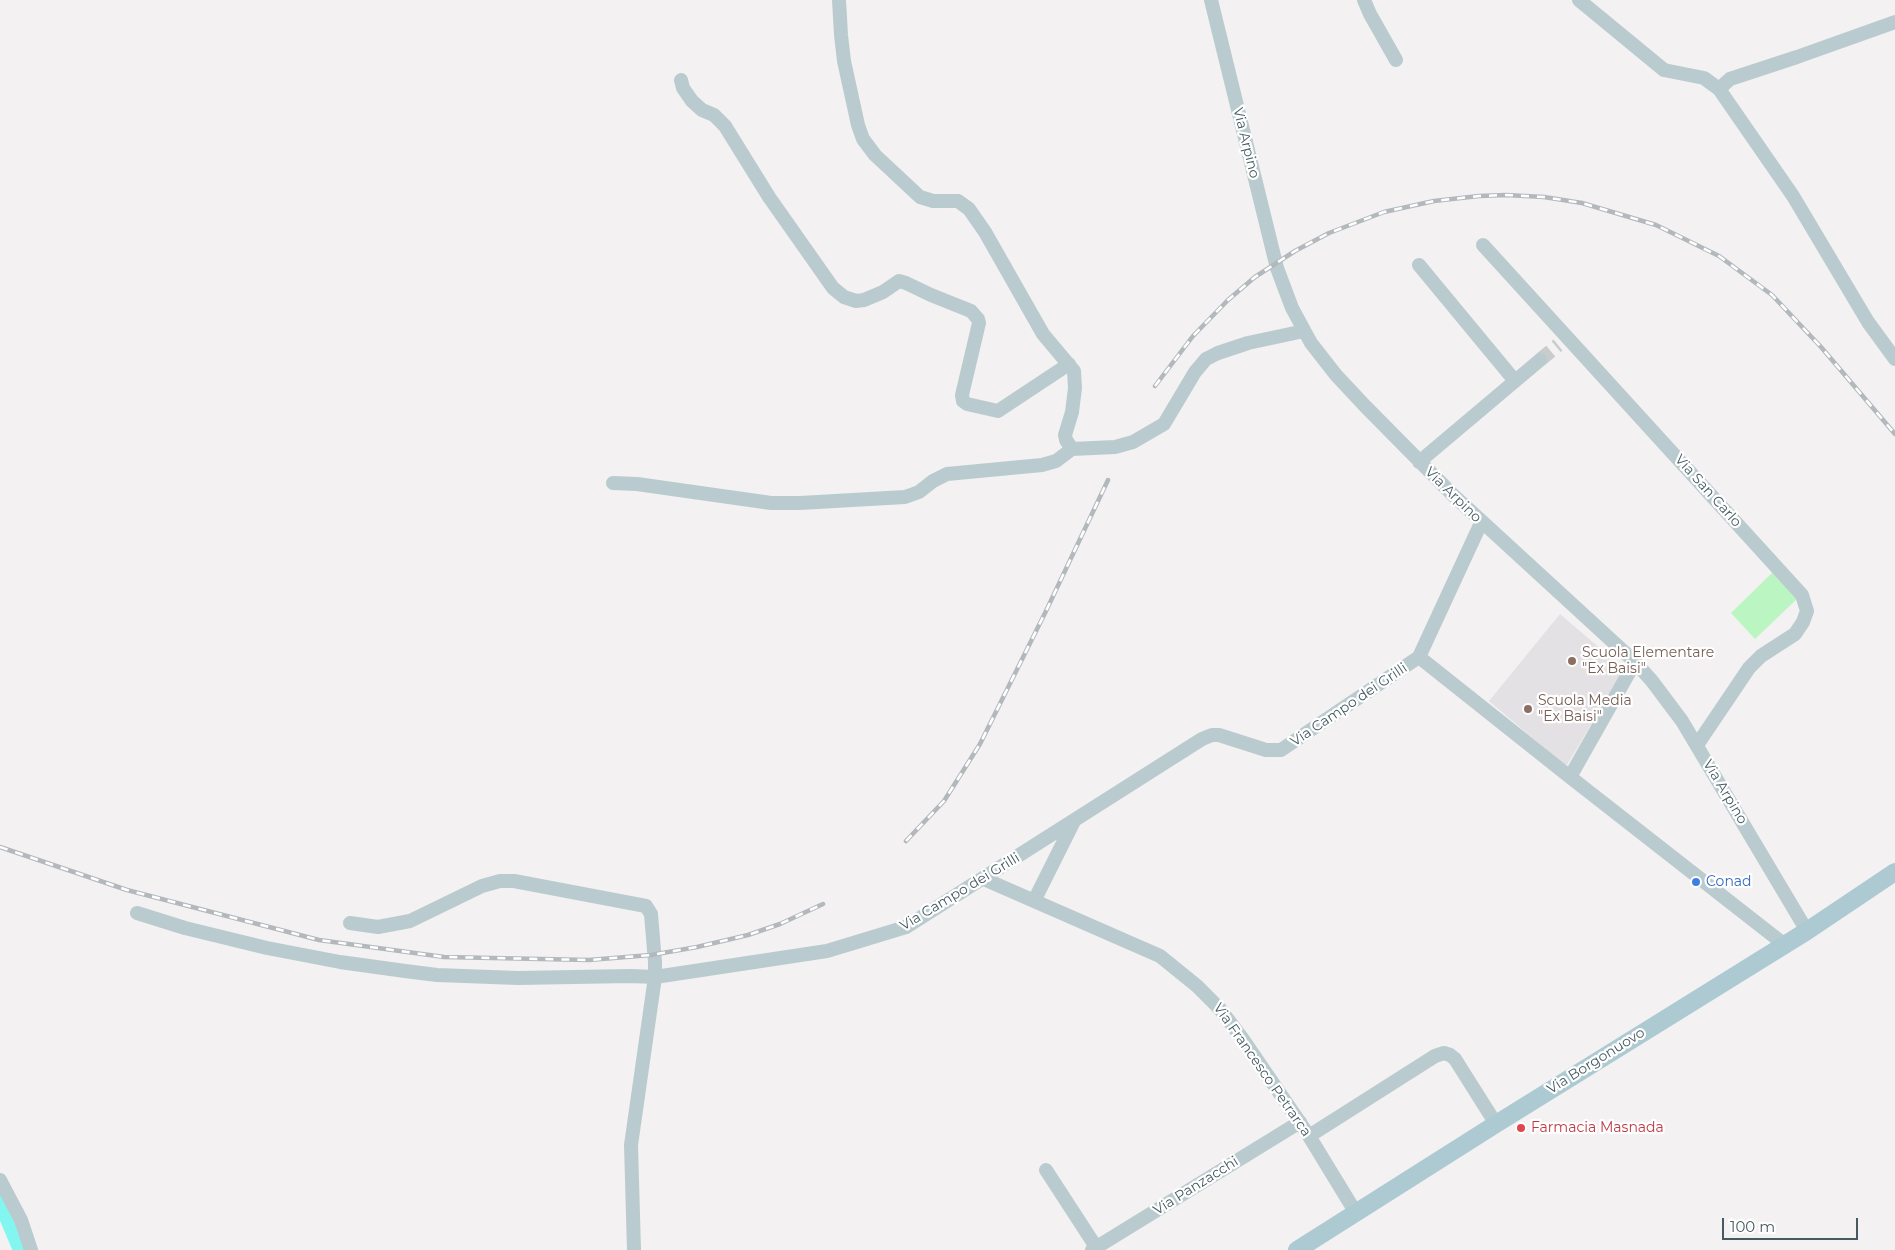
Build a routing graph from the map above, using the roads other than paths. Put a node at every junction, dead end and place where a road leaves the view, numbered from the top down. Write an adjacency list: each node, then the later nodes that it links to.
1 (839, 0): 14 (street)
2 (1211, 0): 11 (street, Via Arpino)
3 (1364, 0): 6 (street)
4 (1579, 0): 8 (street)
5 (1895, 22): 8 (street)
6 (1396, 60)
7 (681, 80): 14 (street)
8 (1719, 89): 12 (street)
9 (1483, 245): 22 (street, Via San Carlo)
10 (1419, 265): 15 (street)
11 (1304, 331): 16 (street); 17 (street, Via Arpino)
12 (1895, 359)
13 (1540, 360): 15 (street)
14 (1069, 364): 16 (street)
15 (1515, 381): 17 (street)
16 (1072, 448): 18 (street)
17 (1419, 462): 19 (street, Via Arpino)
18 (614, 483)
19 (1481, 523): 20 (street, Via Campo dei Grilli); 21 (street, Via Arpino)
20 (1420, 657): 23 (street, Via Campo dei Grilli); 24 (street, Via Campo dei Grilli)
21 (1635, 662): 22 (street, Via Arpino); 23 (street)
22 (1697, 745): 30 (street, Via Arpino)
23 (1570, 777): 31 (street, Via Campo dei Grilli)
24 (1074, 821): 26 (street, Via Campo dei Grilli); 27 (street)
25 (1895, 872): 30 (main road, Via Borgonuovo)
26 (984, 879): 27 (street, Via Francesco Petrarca); 32 (street, Via Campo dei Grilli)
27 (1034, 901): 33 (street, Via Francesco Petrarca)
28 (137, 913): 32 (street, Via Campo dei Grilli)
29 (350, 923): 32 (street)
30 (1807, 931): 31 (main road, Via Borgonuovo)
31 (1785, 945): 34 (main road, Via Borgonuovo)
32 (655, 977): 41 (street)
33 (1300, 1122): 35 (street, Via Francesco Petrarca); 39 (street, Via Panzacchi)
34 (1496, 1124): 35 (street); 38 (main road, Via Borgonuovo)
35 (1309, 1136): 38 (street, Via Francesco Petrarca)
36 (1046, 1170): 39 (street)
37 (0, 1180): 40 (street)
38 (1356, 1213): 42 (main road, Via Borgonuovo)
39 (1096, 1249)
40 (31, 1250)
41 (634, 1250)
42 (1297, 1250)

